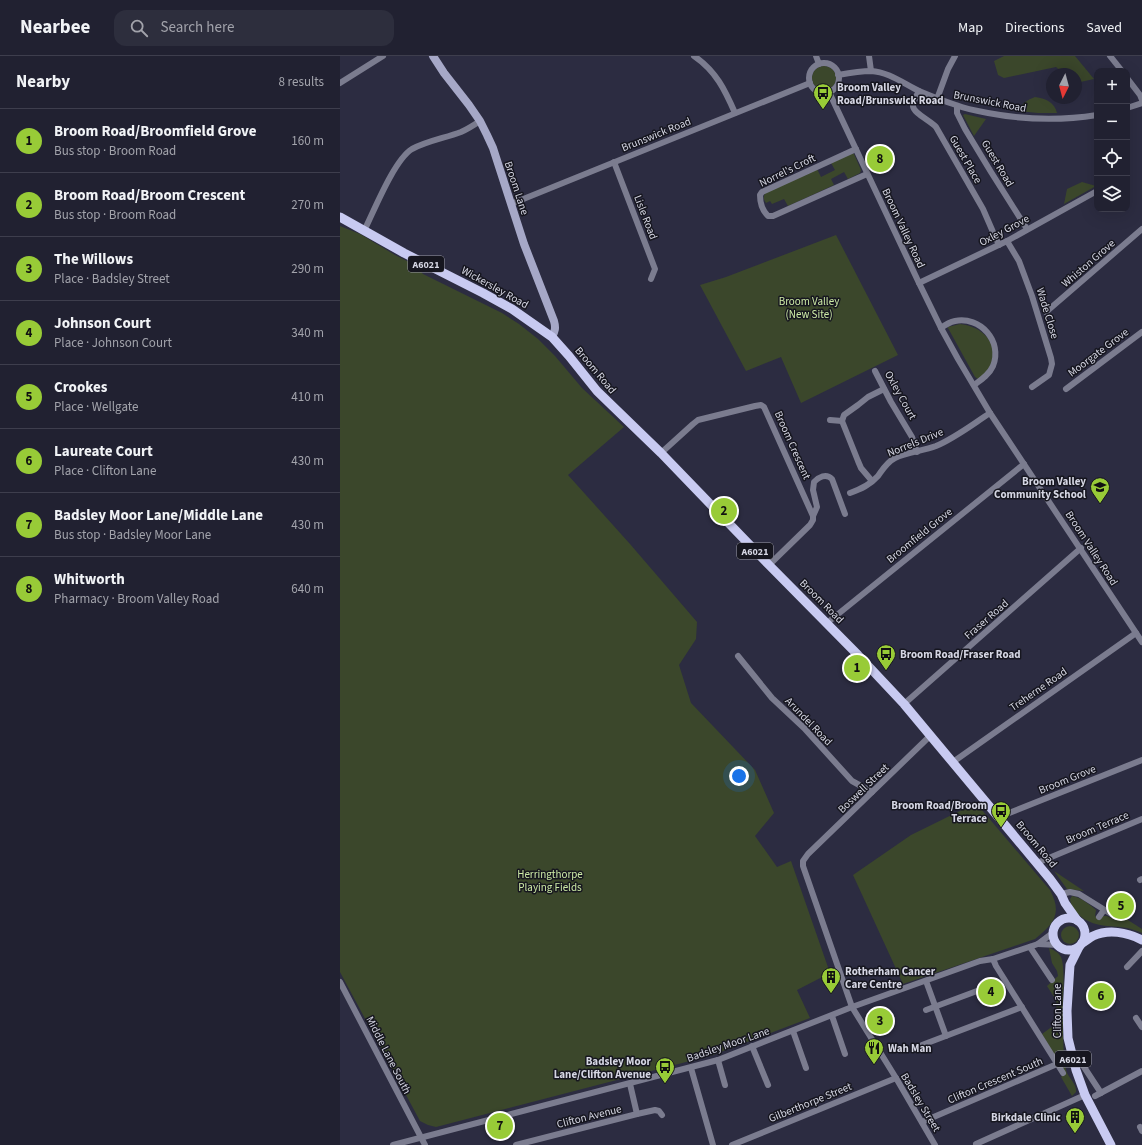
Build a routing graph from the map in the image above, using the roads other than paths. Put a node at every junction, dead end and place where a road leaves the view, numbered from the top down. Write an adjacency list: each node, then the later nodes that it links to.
1 (383, 56): 13 (street)
2 (433, 56): 23 (main road, Broom Lane)
3 (694, 56): 21 (street)
4 (816, 56): 8 (street)
5 (869, 56): 10 (street)
6 (955, 56): 17 (street)
7 (1110, 56): 9 (street)
8 (819, 64): 11 (street); 14 (street)
9 (1120, 68)
10 (871, 71): 11 (street, Brunswick Road); 15 (street, Brunswick Road)
11 (838, 75): 16 (street)
12 (1130, 82): 18 (street)
13 (340, 83)
14 (810, 83): 16 (street); 21 (street, Brunswick Road)
15 (919, 91): 17 (street, Brunswick Road); 34 (street, Guest Place)
16 (829, 92): 24 (street, Broom Valley Road)
17 (937, 99): 19 (street, Brunswick Road)
18 (1142, 101): 20 (street)
19 (958, 106): 22 (street, Brunswick Road); 31 (street, Guest Road)
20 (1130, 107)
21 (735, 113): 25 (street, Brunswick Road)
22 (1094, 115)
23 (480, 121): 28 (main road, Broom Lane); 32 (street)
24 (856, 149): 26 (street, Broom Valley Road); 26 (street, Norrel's Croft)
25 (614, 162): 28 (street, Brunswick Road); 35 (street, Lisle Road)
26 (867, 174): 36 (street, Broom Valley Road)
27 (1094, 193): 31 (street, Oxley Grove)
28 (511, 204): 40 (main road, Broom Lane)
29 (340, 217): 32 (main road, Wickersley Road / A6021)
30 (1142, 228): 37 (street, Whiston Grove)
31 (1027, 229): 33 (street, Oxley Grove)
32 (364, 231): 40 (main road, Wickersley Road / A6021)
33 (1007, 241): 34 (street, Oxley Grove); 43 (street, Wade Close)
34 (999, 245): 36 (street, Oxley Grove)
35 (650, 279)
36 (919, 283): 38 (street, Broom Valley Road)
37 (1046, 312)
38 (941, 328): 42 (street, Broom Valley Road); 42 (street)
39 (1142, 332): 45 (street, Moorgate Grove)
40 (552, 337): 50 (main road, Broom Road / A6021)
41 (876, 371): 44 (street, Oxley Court)
42 (974, 385): 46 (street, Broom Valley Road)
43 (1032, 387)
44 (884, 389): 48 (street); 49 (street, Oxley Court)
45 (1066, 389)
46 (990, 413): 49 (street, Norrels Drive); 51 (street, Broom Valley Road)
47 (830, 420): 48 (street)
48 (842, 421): 52 (street)
49 (917, 452): 52 (street, Norrels Drive)
50 (662, 453): 55 (street, Broom Crescent); 57 (main road, Broom Road / A6021)
51 (1024, 464): 56 (street, Broom Valley Road); 58 (street, Broomfield Grove)
52 (872, 481): 53 (street, Norrels Drive)
53 (850, 493)
54 (845, 514): 55 (street)
55 (814, 516): 57 (street)
56 (1081, 548): 59 (street, Broom Valley Road); 62 (street, Fraser Road)
57 (769, 565): 58 (main road, Broom Road / A6021)
58 (827, 623): 62 (main road, Broom Road / A6021)
59 (1136, 633): 60 (street, Broom Valley Road); 65 (street, Treherne Road)
60 (1142, 642)
61 (738, 656): 66 (street, Arundel Road)
62 (904, 704): 63 (main road, Broom Road / A6021)
63 (931, 735): 65 (main road, Broom Road / A6021); 66 (street, Boswell Street)
64 (1142, 760): 67 (street, Broom Grove)
65 (952, 762): 67 (main road, Broom Road / A6021)
66 (872, 792): 69 (street, Boswell Street)
67 (999, 817): 70 (main road, Broom Road / A6021)
68 (1142, 819): 70 (street, Broom Terrace)
69 (808, 854): 93 (street, Badsley Street)
70 (1037, 863): 71 (main road, Broom Road / A6021)
71 (1061, 894): 72 (main road, Broom Road / A6021); 73 (street)
72 (1065, 903): 76 (main road, Broom Road / A6021); 77 (main road)
73 (1104, 910): 74 (street); 75 (street)
74 (1099, 917)
75 (1116, 917)
76 (1079, 922): 77 (main road); 78 (main road); 81 (main road, A6021)
77 (1056, 926): 80 (street, Badsley Moor Lane); 83 (main road)
78 (1105, 932): 79 (main road); 81 (main road)
79 (1142, 940)
80 (1038, 944): 82 (street, Badsley Moor Lane); 83 (street, Badsley Moor Lane)
81 (1081, 945): 83 (main road); 86 (main road, Clifton Lane / A6021)
82 (1030, 946): 85 (street, Badsley Moor Lane); 88 (street)
83 (1060, 947): 86 (main road)
84 (1142, 951): 87 (street)
85 (993, 959): 89 (street, Badsley Moor Lane); 94 (street)
86 (1070, 965): 103 (main road, Clifton Lane / A6021)
87 (1127, 967)
88 (1052, 980)
89 (926, 981): 92 (street); 93 (street, Badsley Moor Lane)
90 (341, 986): 121 (street, Middle Lane South)
91 (977, 990): 92 (street)
92 (936, 1006): 95 (street); 100 (street)
93 (852, 1007): 96 (street, Badsley Moor Lane); 111 (street, Badsley Street)
94 (1022, 1007): 100 (street); 106 (street)
95 (926, 1010)
96 (832, 1016): 99 (street, Badsley Moor Lane); 104 (street)
97 (1136, 1018): 98 (street)
98 (1142, 1027)
99 (793, 1031): 102 (street, Badsley Moor Lane); 108 (street)
100 (946, 1036): 101 (street)
101 (922, 1045)
102 (752, 1046): 105 (street, Badsley Moor Lane); 114 (street)
103 (1070, 1049): 115 (street); 116 (main road, Clifton Lane / A6021)
104 (845, 1054)
105 (718, 1060): 107 (street, Badsley Moor Lane); 113 (street)
106 (1057, 1064): 110 (street); 120 (street, Clifton Crescent South)
107 (691, 1068): 112 (street, Badsley Moor Lane); 126 (street)
108 (806, 1068)
109 (1142, 1071): 115 (street)
110 (1063, 1073)
111 (896, 1078): 120 (street, Badsley Street); 127 (street, Gilberthorpe Street)
112 (630, 1084): 118 (street, Clifton Avenue); 121 (street, Badsley Moor Lane)
113 (725, 1085)
114 (768, 1085)
115 (1101, 1093): 117 (street)
116 (1085, 1094): 122 (street); 129 (main road, Clifton Lane / A6021)
117 (1095, 1096)
118 (637, 1114): 119 (street); 125 (street, Clifton Avenue)
119 (662, 1115)
120 (922, 1122): 128 (street, Badsley Street)
121 (421, 1137): 123 (street, Badsley Moor Lane); 124 (street, Middle Lane South)
122 (976, 1144)
123 (393, 1145)
124 (425, 1145)
125 (516, 1145)
126 (713, 1145)
127 (732, 1145)
128 (935, 1145)
129 (1111, 1145)

